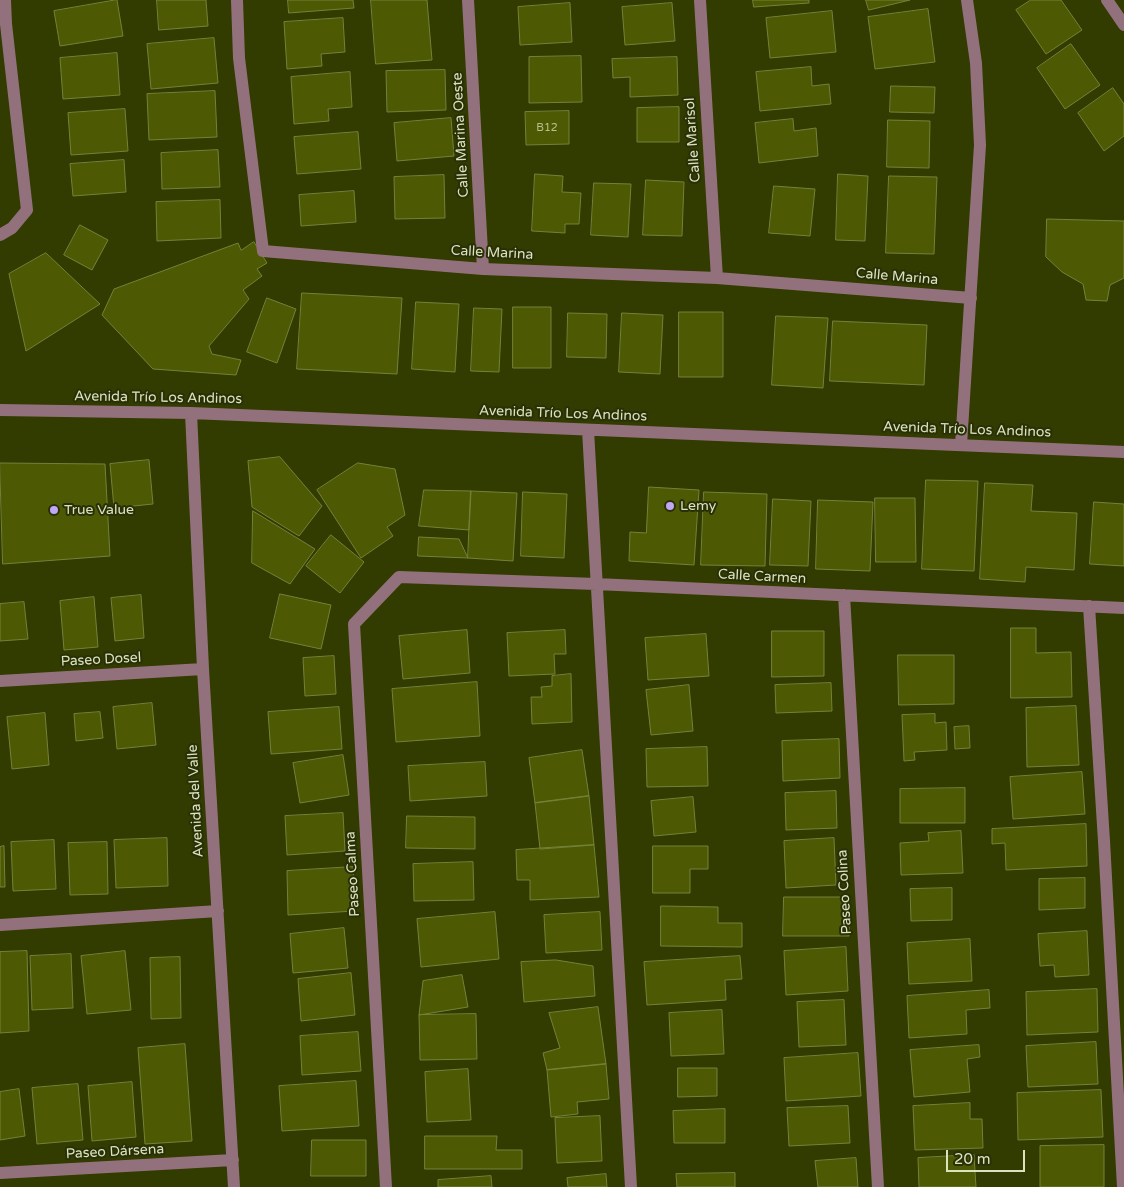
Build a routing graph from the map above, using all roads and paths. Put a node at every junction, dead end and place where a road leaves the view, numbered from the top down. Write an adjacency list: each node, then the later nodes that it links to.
1 (5, 0): 8 (street)
2 (237, 0): 9 (street, Calle Marina)
3 (468, 0): 9 (street, Calle Marina Oeste)
4 (700, 0): 10 (street, Calle Marisol)
5 (967, 0): 11 (street)
6 (1107, 0): 7 (street)
7 (1124, 25)
8 (0, 235)
9 (483, 269): 10 (street, Calle Marina)
10 (717, 278): 11 (street, Calle Marina)
11 (971, 298): 15 (street)
12 (0, 410): 13 (street, Avenida Trío Los Andinos)
13 (191, 413): 14 (street, Avenida Trío Los Andinos); 22 (street, Avenida del Valle)
14 (588, 430): 15 (street, Avenida Trío Los Andinos); 18 (street)
15 (961, 445): 16 (street, Avenida Trío Los Andinos)
16 (1124, 452)
17 (400, 578): 18 (street, Calle Carmen); 29 (street, Paseo Calma)
18 (596, 584): 19 (street, Calle Carmen); 30 (street)
19 (844, 595): 20 (street, Calle Carmen); 31 (street, Paseo Colina)
20 (1089, 606): 21 (street, Calle Carmen); 32 (street)
21 (1124, 608)
22 (203, 669): 23 (street, Paseo Dosel); 24 (street, Avenida del Valle)
23 (0, 681)
24 (218, 911): 25 (street); 26 (street, Avenida del Valle)
25 (0, 925)
26 (233, 1160): 27 (street, Paseo Dársena); 28 (street, Avenida del Valle)
27 (0, 1173)
28 (234, 1187)
29 (386, 1187)
30 (631, 1187)
31 (878, 1187)
32 (1123, 1187)

